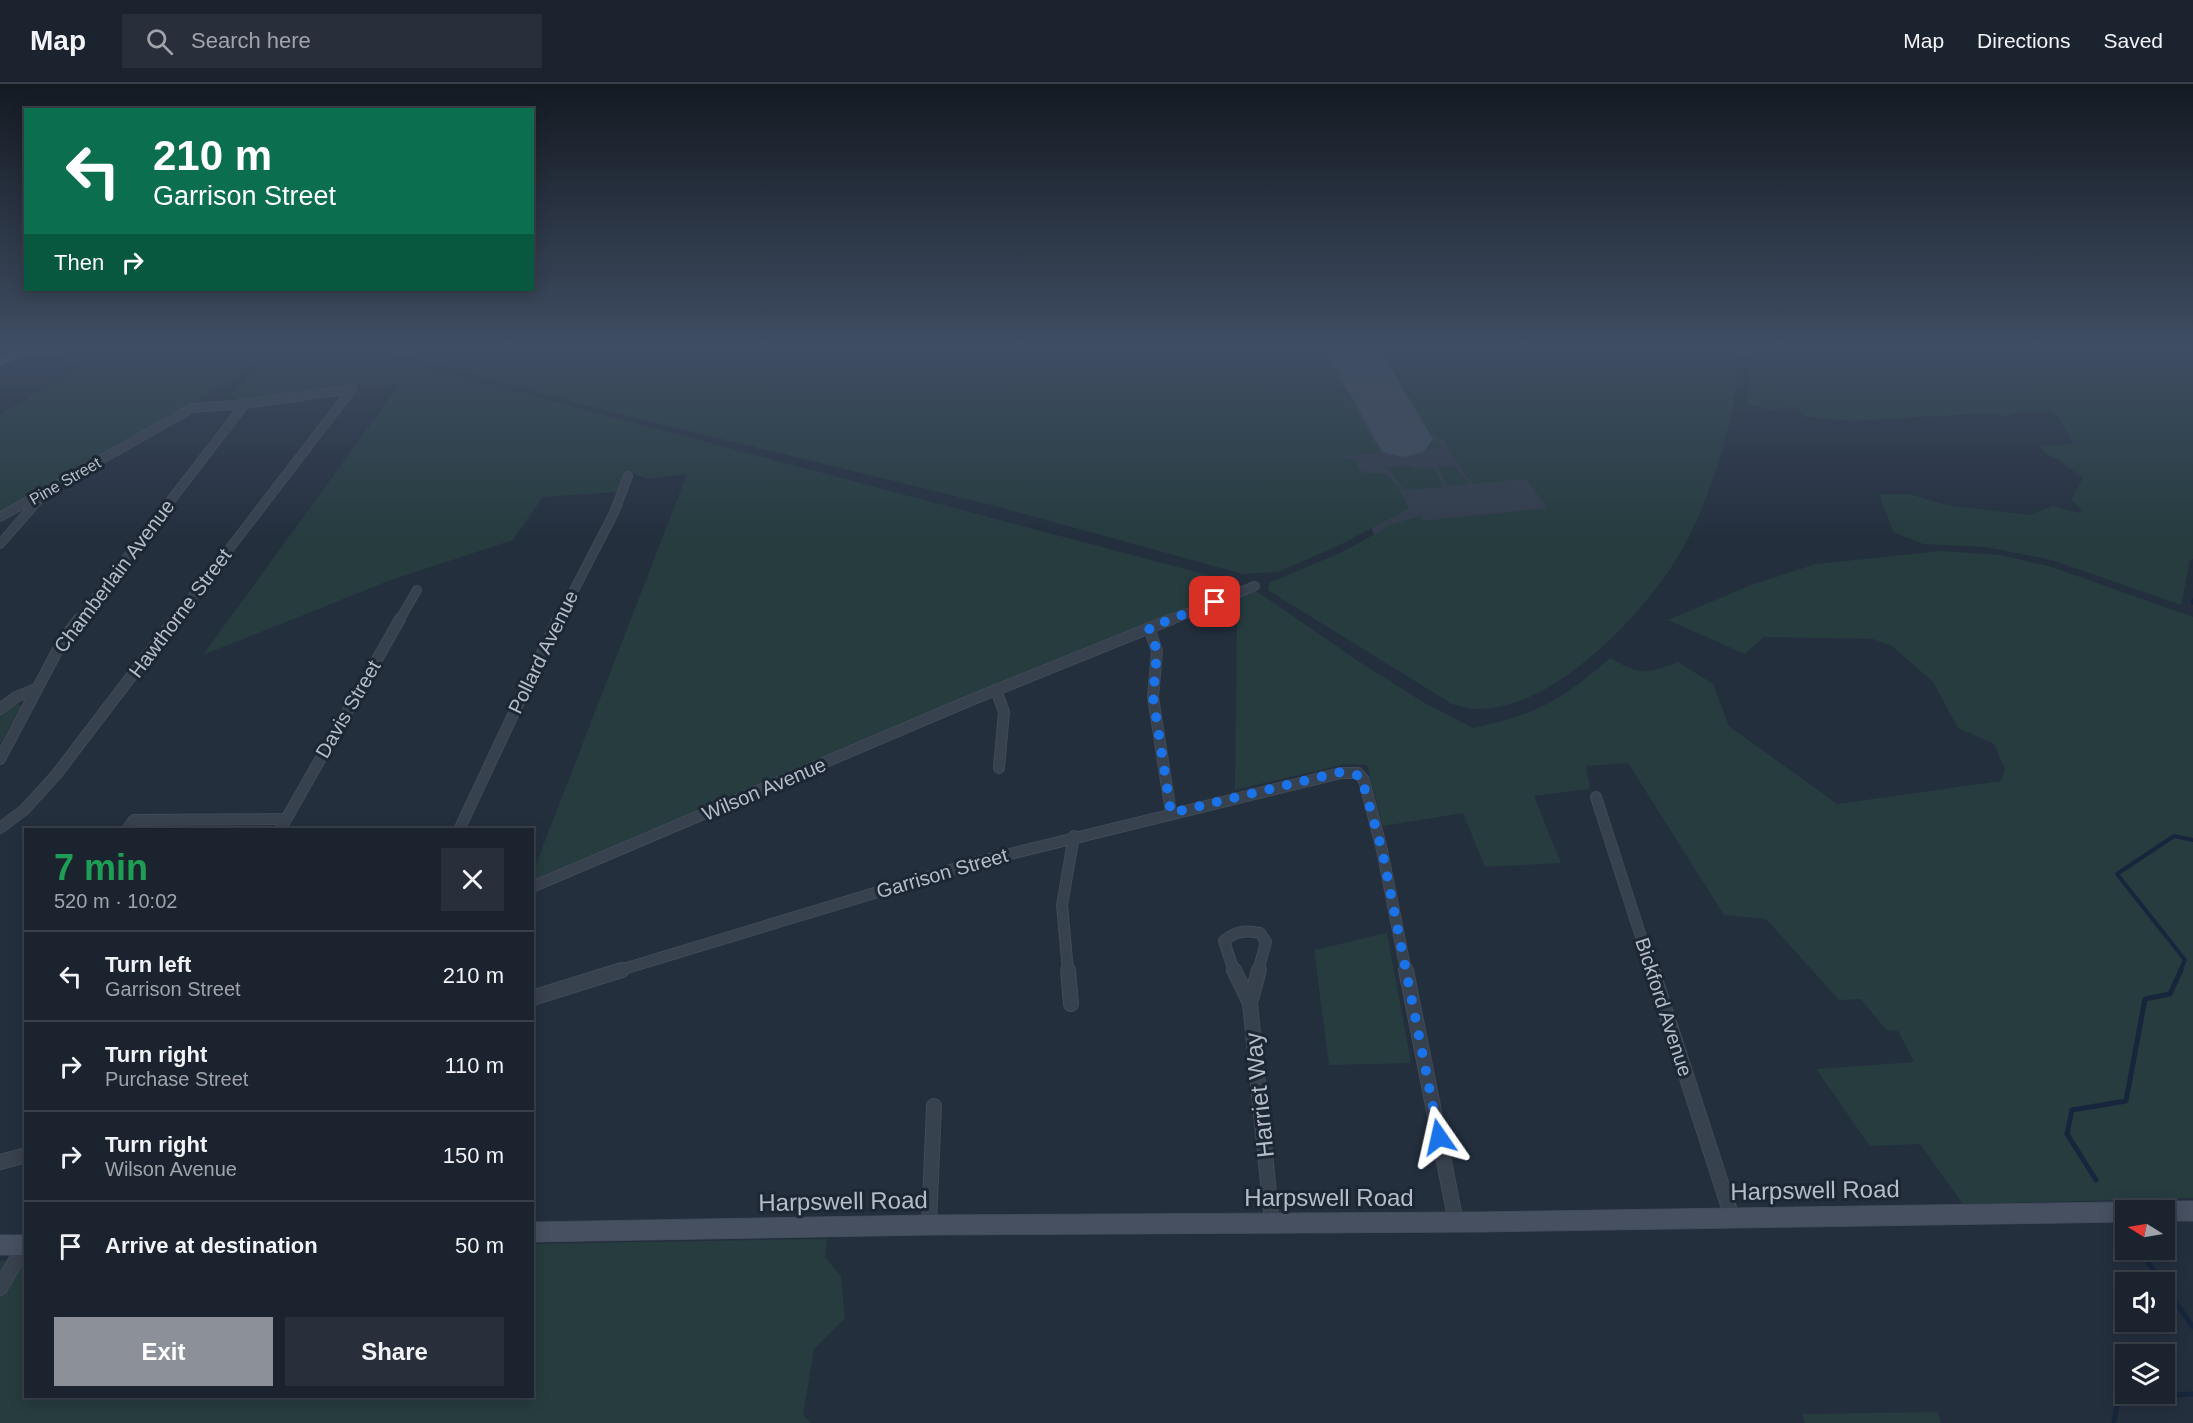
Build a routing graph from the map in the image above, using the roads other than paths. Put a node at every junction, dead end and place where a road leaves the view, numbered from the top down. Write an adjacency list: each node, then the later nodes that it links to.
1 (186, 411): 5 (street, Pine Street)
2 (239, 411): 11 (street, Chamberlain Avenue)
3 (335, 411): 19 (street, Hawthorne Street)
4 (628, 476): 22 (street, Pollard Avenue)
5 (44, 493): 6 (street, Pine Street); 7 (street)
6 (0, 518)
7 (0, 543)
8 (1255, 586): 10 (street, Wilson Avenue)
9 (417, 590): 18 (street, Davis Street)
10 (1149, 628): 12 (street, Wilson Avenue); 17 (street)
11 (36, 689): 13 (street); 14 (street, Chamberlain Avenue)
12 (996, 690): 15 (street); 24 (street, Wilson Avenue)
13 (0, 709)
14 (0, 759)
15 (999, 768)
16 (1596, 797): 34 (street, Bickford Avenue)
17 (1171, 813): 23 (street, Garrison Street); 35 (street, Garrison Street)
18 (286, 819): 20 (street); 21 (street, Davis Street)
19 (0, 828)
20 (129, 828)
21 (281, 828)
22 (460, 828)
23 (1074, 836): 25 (street, Garrison Street); 27 (street)
24 (534, 886)
25 (534, 997)
26 (1250, 1003): 26 (street, Harriet Way); 36 (street, Harriet Way)
27 (1071, 1004)
28 (934, 1106): 37 (street)
29 (24, 1156): 30 (street)
30 (0, 1162)
31 (2175, 1211): 32 (main road)
32 (2193, 1211)
33 (2115, 1212): 34 (main road, Harpswell Road)
34 (1732, 1217): 35 (main road, Harpswell Road)
35 (1456, 1222): 36 (main road, Harpswell Road)
36 (1272, 1223): 37 (main road, Harpswell Road)
37 (929, 1225): 38 (main road, Harpswell Road)
38 (534, 1232)
39 (0, 1245): 40 (main road)
40 (24, 1245)
41 (24, 1247): 42 (street)
42 (0, 1288)

